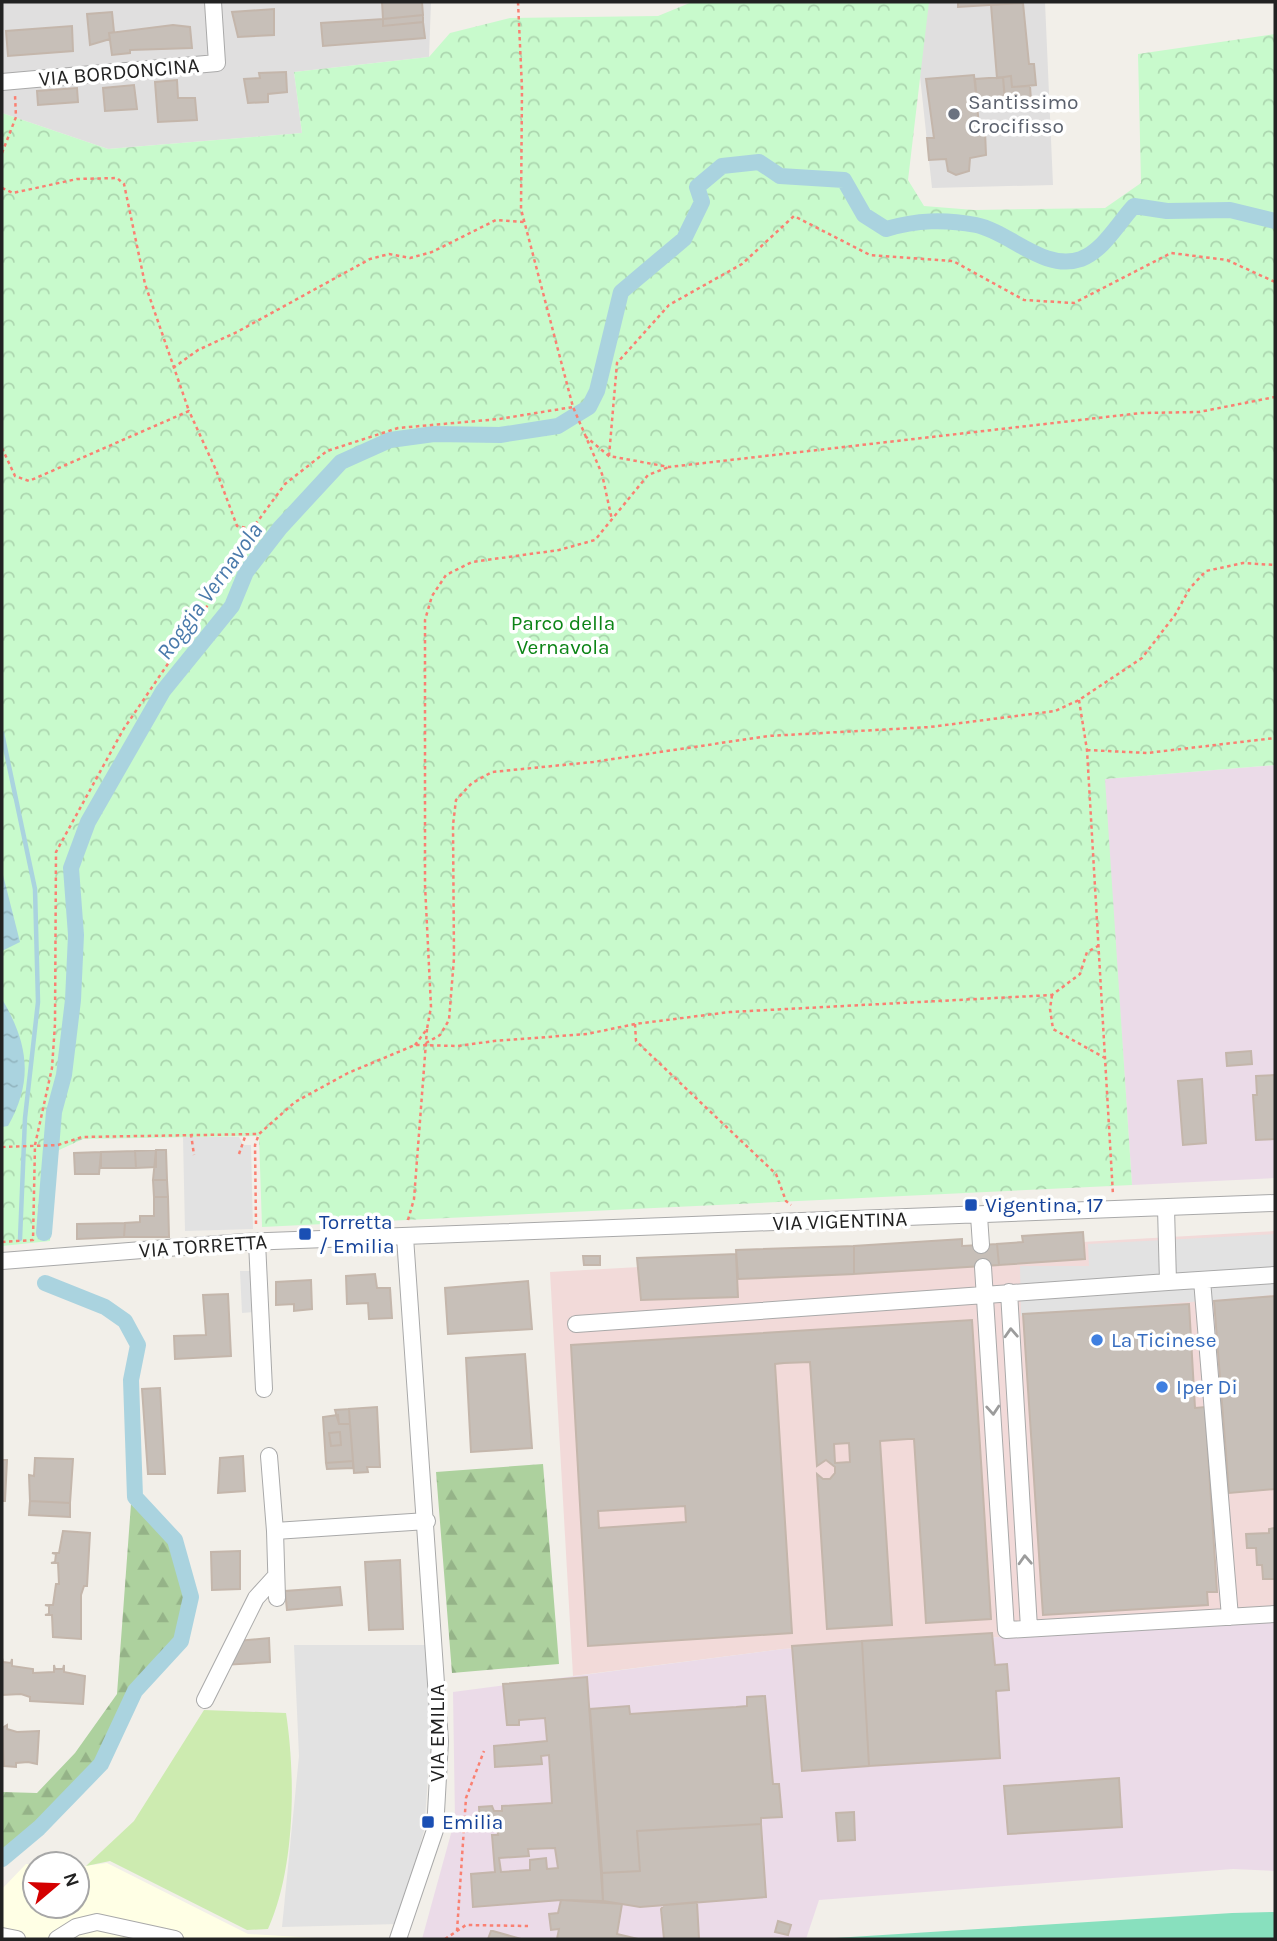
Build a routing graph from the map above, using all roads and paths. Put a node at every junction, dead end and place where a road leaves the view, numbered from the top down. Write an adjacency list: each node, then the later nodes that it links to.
1 (213, 2): 3 (street, VIA BORDONCINA)
2 (518, 2): 6 (path)
3 (7, 82): 4 (path)
4 (2, 153)
5 (2, 188): 8 (path)
6 (524, 222): 8 (path); 10 (path)
7 (1275, 282): 14 (path)
8 (173, 368): 11 (path)
9 (1275, 397): 15 (path)
10 (573, 407): 12 (path); 17 (path)
11 (189, 411): 13 (path); 17 (path)
12 (585, 436): 14 (path); 16 (path)
13 (2, 448)
14 (609, 456): 15 (path)
15 (669, 467): 16 (path)
16 (612, 520): 25 (path)
17 (253, 529): 32 (path)
18 (1275, 565): 19 (path)
19 (1079, 700): 21 (path); 26 (path)
20 (1275, 738): 21 (path)
21 (1087, 750): 22 (path)
22 (1098, 946): 23 (path); 28 (path)
23 (1052, 995): 24 (path); 28 (path)
24 (635, 1024): 26 (path); 39 (path)
25 (427, 1029): 26 (path); 27 (path)
26 (426, 1043): 27 (path); 40 (path)
27 (415, 1045): 31 (path)
28 (1105, 1058): 36 (path)
29 (191, 1134): 30 (path); 32 (path); 35 (path)
30 (246, 1134): 31 (path); 34 (path)
31 (260, 1134): 43 (path)
32 (37, 1145): 33 (path); 44 (path)
33 (2, 1147)
34 (239, 1154)
35 (194, 1155)
36 (1113, 1195)
37 (1275, 1203): 38 (street, VIA VIGENTINA)
38 (1166, 1208): 41 (street, VIA VIGENTINA); 50 (street)
39 (796, 1209)
40 (410, 1216)
41 (979, 1216): 42 (street, VIA VIGENTINA); 45 (street)
42 (405, 1237): 43 (street, VIA TORRETTA); 56 (street, VIA EMILIA)
43 (257, 1238): 46 (street, VIA TORRETTA); 54 (street)
44 (2, 1242)
45 (981, 1245)
46 (2, 1261)
47 (983, 1267): 52 (street)
48 (1275, 1275): 49 (street)
49 (1202, 1280): 50 (street); 61 (street)
50 (1168, 1282): 51 (street)
51 (1009, 1292): 52 (street); 62 (street, one-way to 51)
52 (985, 1293): 53 (street); 62 (street, one-way to 62)
53 (576, 1324)
54 (264, 1389)
55 (269, 1456): 57 (street)
56 (427, 1521): 57 (street); 71 (street, VIA EMILIA)
57 (275, 1531): 58 (street)
58 (276, 1576): 59 (street); 63 (street)
59 (277, 1598)
60 (1275, 1615): 61 (street)
61 (1230, 1617): 62 (street)
62 (1029, 1629)
63 (205, 1700)
64 (484, 1751): 66 (path)
65 (528, 1926): 66 (path)
66 (457, 1931): 72 (path)
67 (2, 1936): 68 (street)
68 (16, 1939)
69 (57, 1939): 70 (street)
70 (175, 1939)
71 (398, 1939)
72 (445, 1939)

